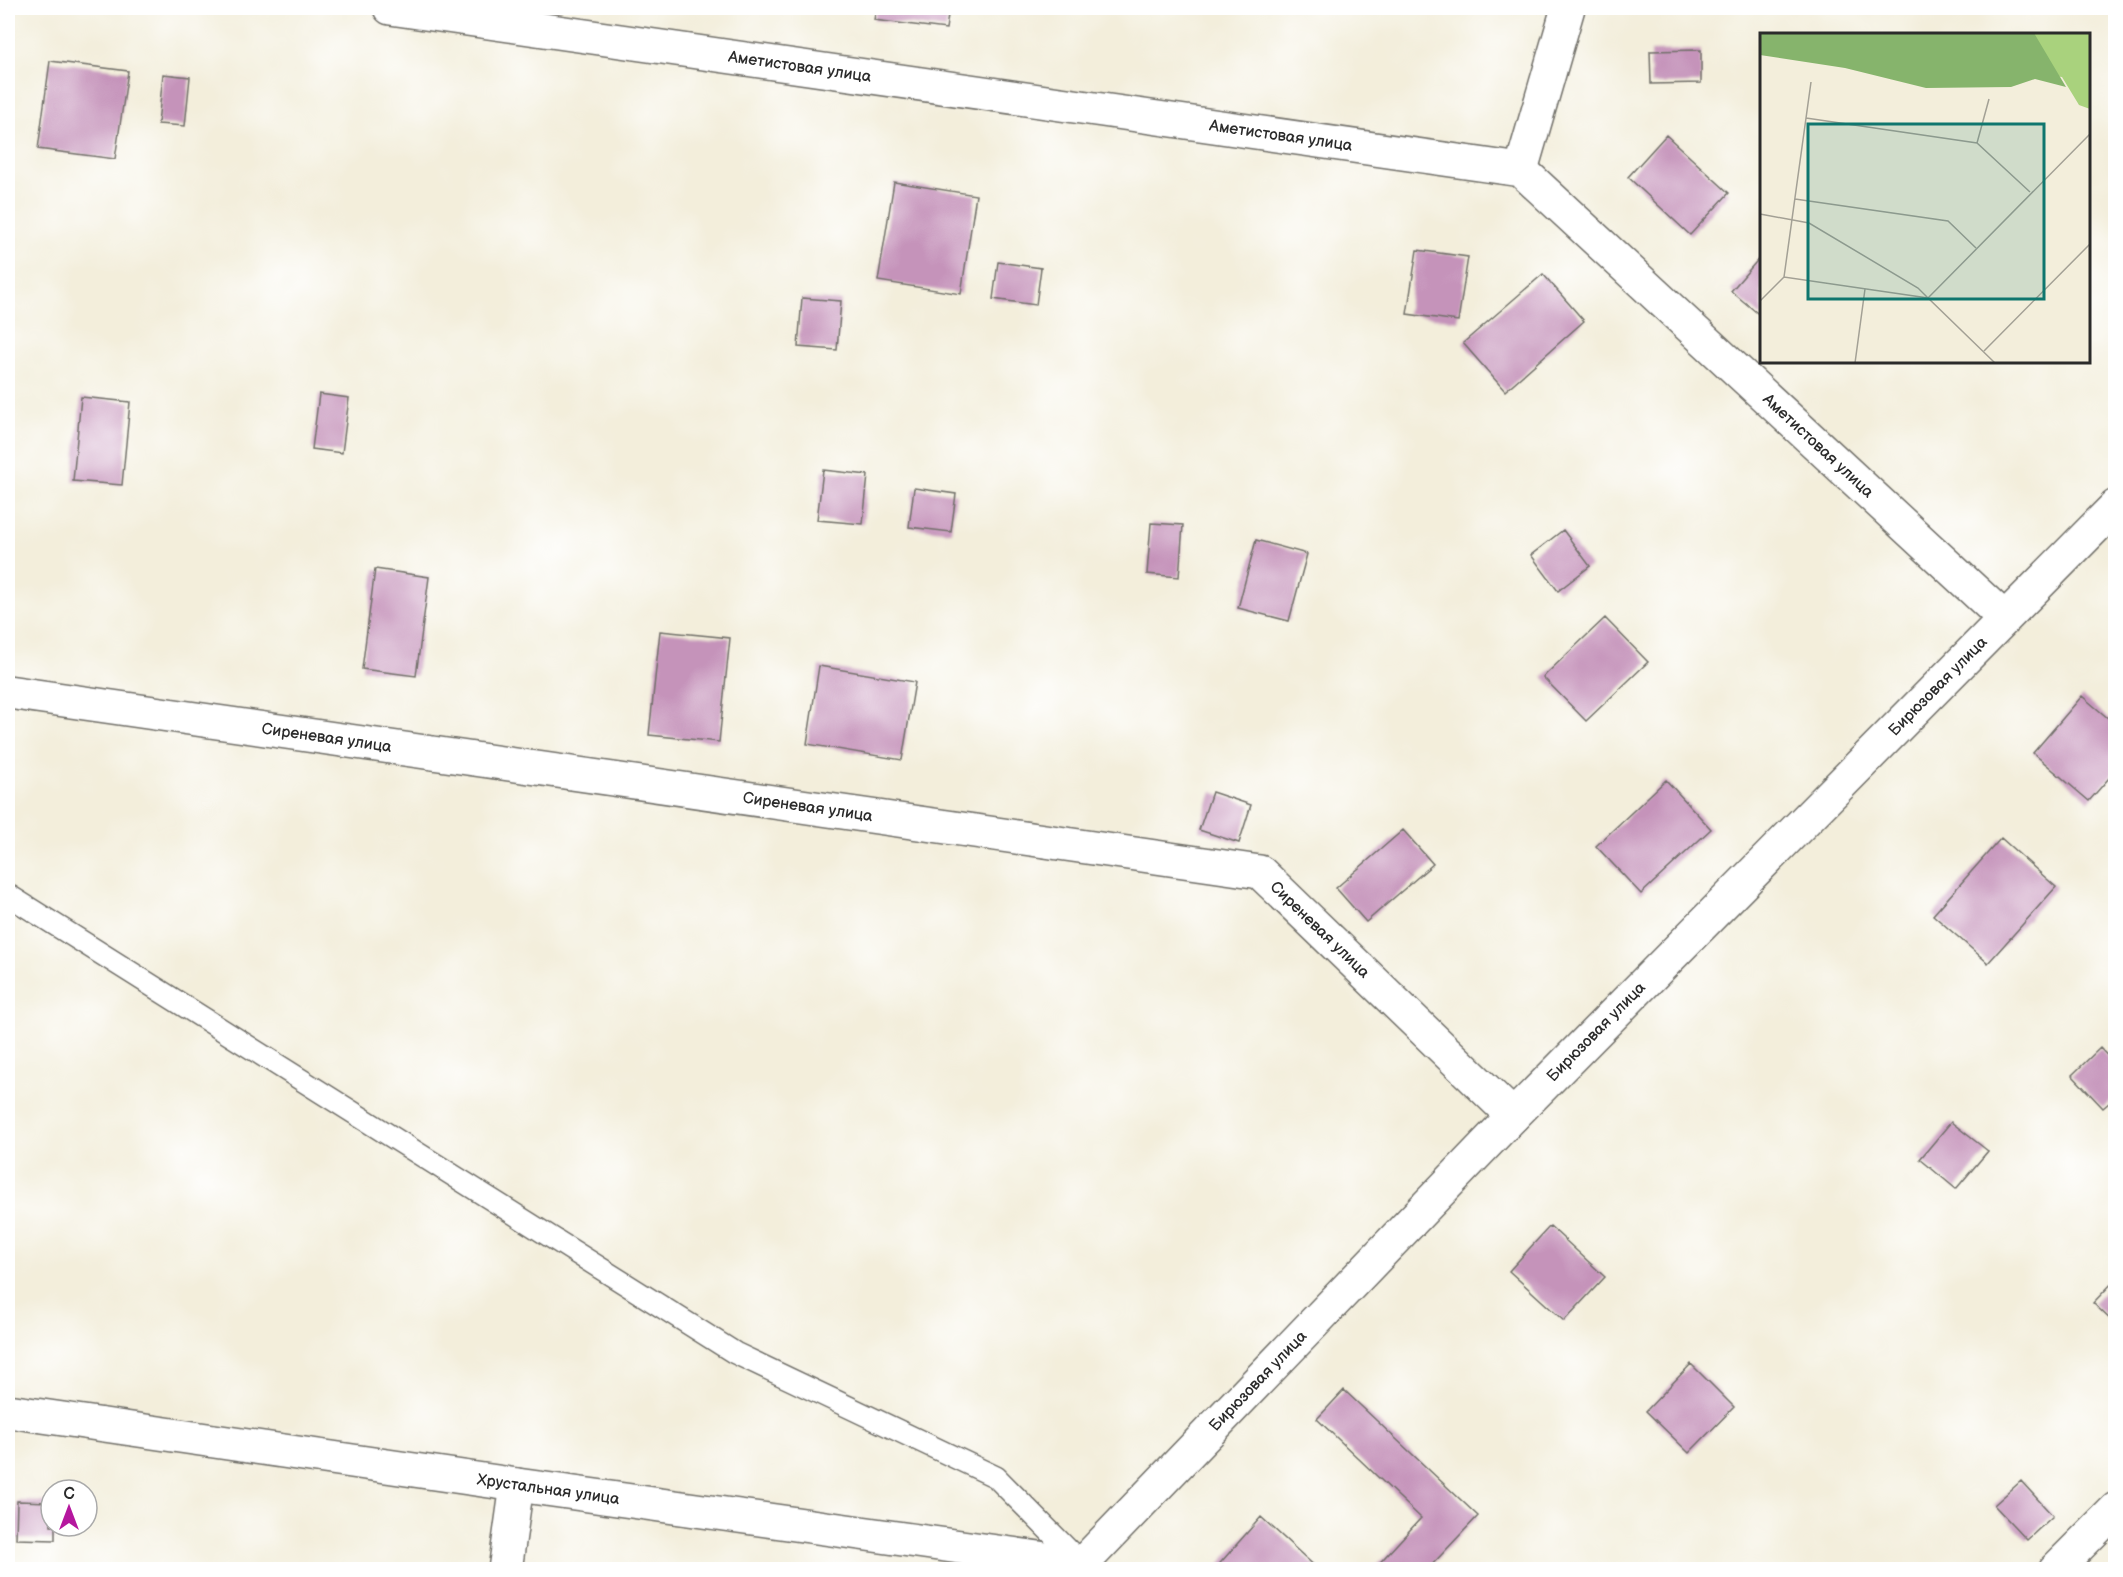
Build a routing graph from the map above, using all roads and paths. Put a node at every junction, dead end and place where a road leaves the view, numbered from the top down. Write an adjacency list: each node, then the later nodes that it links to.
1 (390, 8): 3 (street, Аметистовая улица)
2 (1568, 8): 3 (street)
3 (1521, 170): 5 (street, Аметистовая улица)
4 (2115, 506): 5 (street, Бирюзовая улица)
5 (2004, 618): 8 (street, Бирюзовая улица)
6 (8, 692): 8 (street, Сиреневая улица)
7 (8, 895): 12 (lane)
8 (1513, 1116): 12 (street, Бирюзовая улица)
9 (8, 1411): 10 (street, Хрустальная улица)
10 (517, 1485): 12 (street, Хрустальная улица); 13 (street)
11 (2115, 1509): 14 (street)
12 (1085, 1567)
13 (505, 1569)
14 (2055, 1569)

